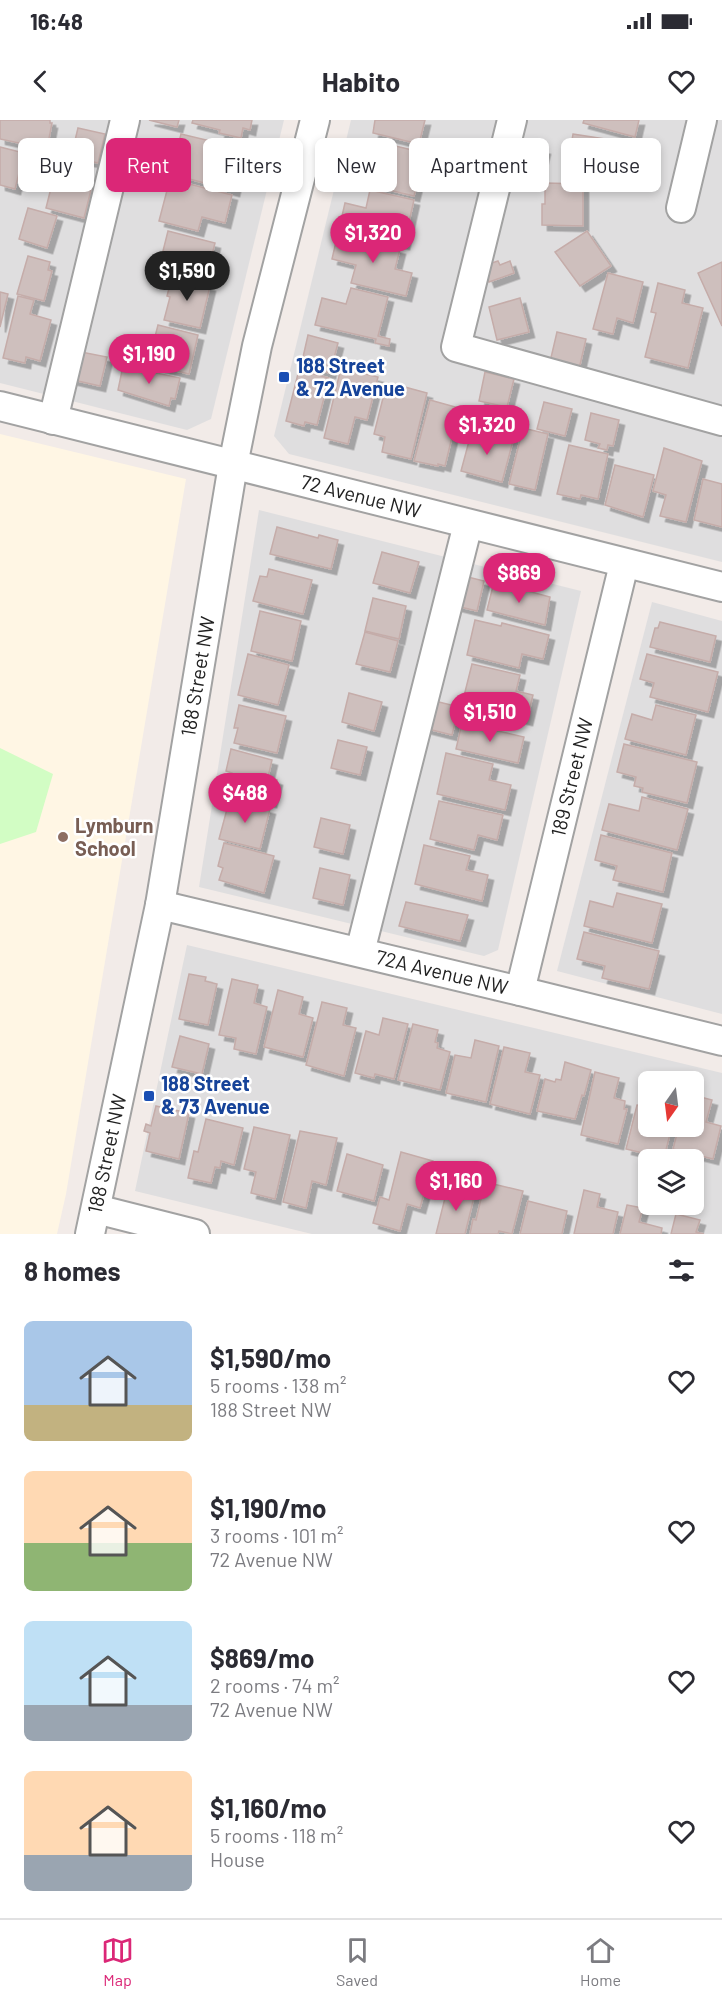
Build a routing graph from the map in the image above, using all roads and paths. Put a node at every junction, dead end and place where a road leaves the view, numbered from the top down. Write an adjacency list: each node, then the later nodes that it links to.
1 (125, 120): 7 (street)
2 (315, 120): 9 (street, 188 Street NW)
3 (512, 120): 8 (street)
4 (702, 120): 5 (street)
5 (681, 208)
6 (0, 406): 7 (street, 72 Avenue NW)
7 (53, 420): 9 (street, 72 Avenue NW)
8 (722, 421)
9 (233, 465): 10 (street, 72 Avenue NW); 13 (street, 188 Street NW)
10 (468, 524): 11 (street, 72 Avenue NW); 14 (street)
11 (624, 564): 12 (street, 72 Avenue NW); 15 (street, 189 Street NW)
12 (722, 587)
13 (160, 905): 14 (street, 72A Avenue NW); 17 (street, 188 Street NW)
14 (360, 952): 15 (street, 72A Avenue NW)
15 (520, 991): 16 (street, 72A Avenue NW)
16 (722, 1041)
17 (93, 1222): 18 (street)
18 (195, 1234)

